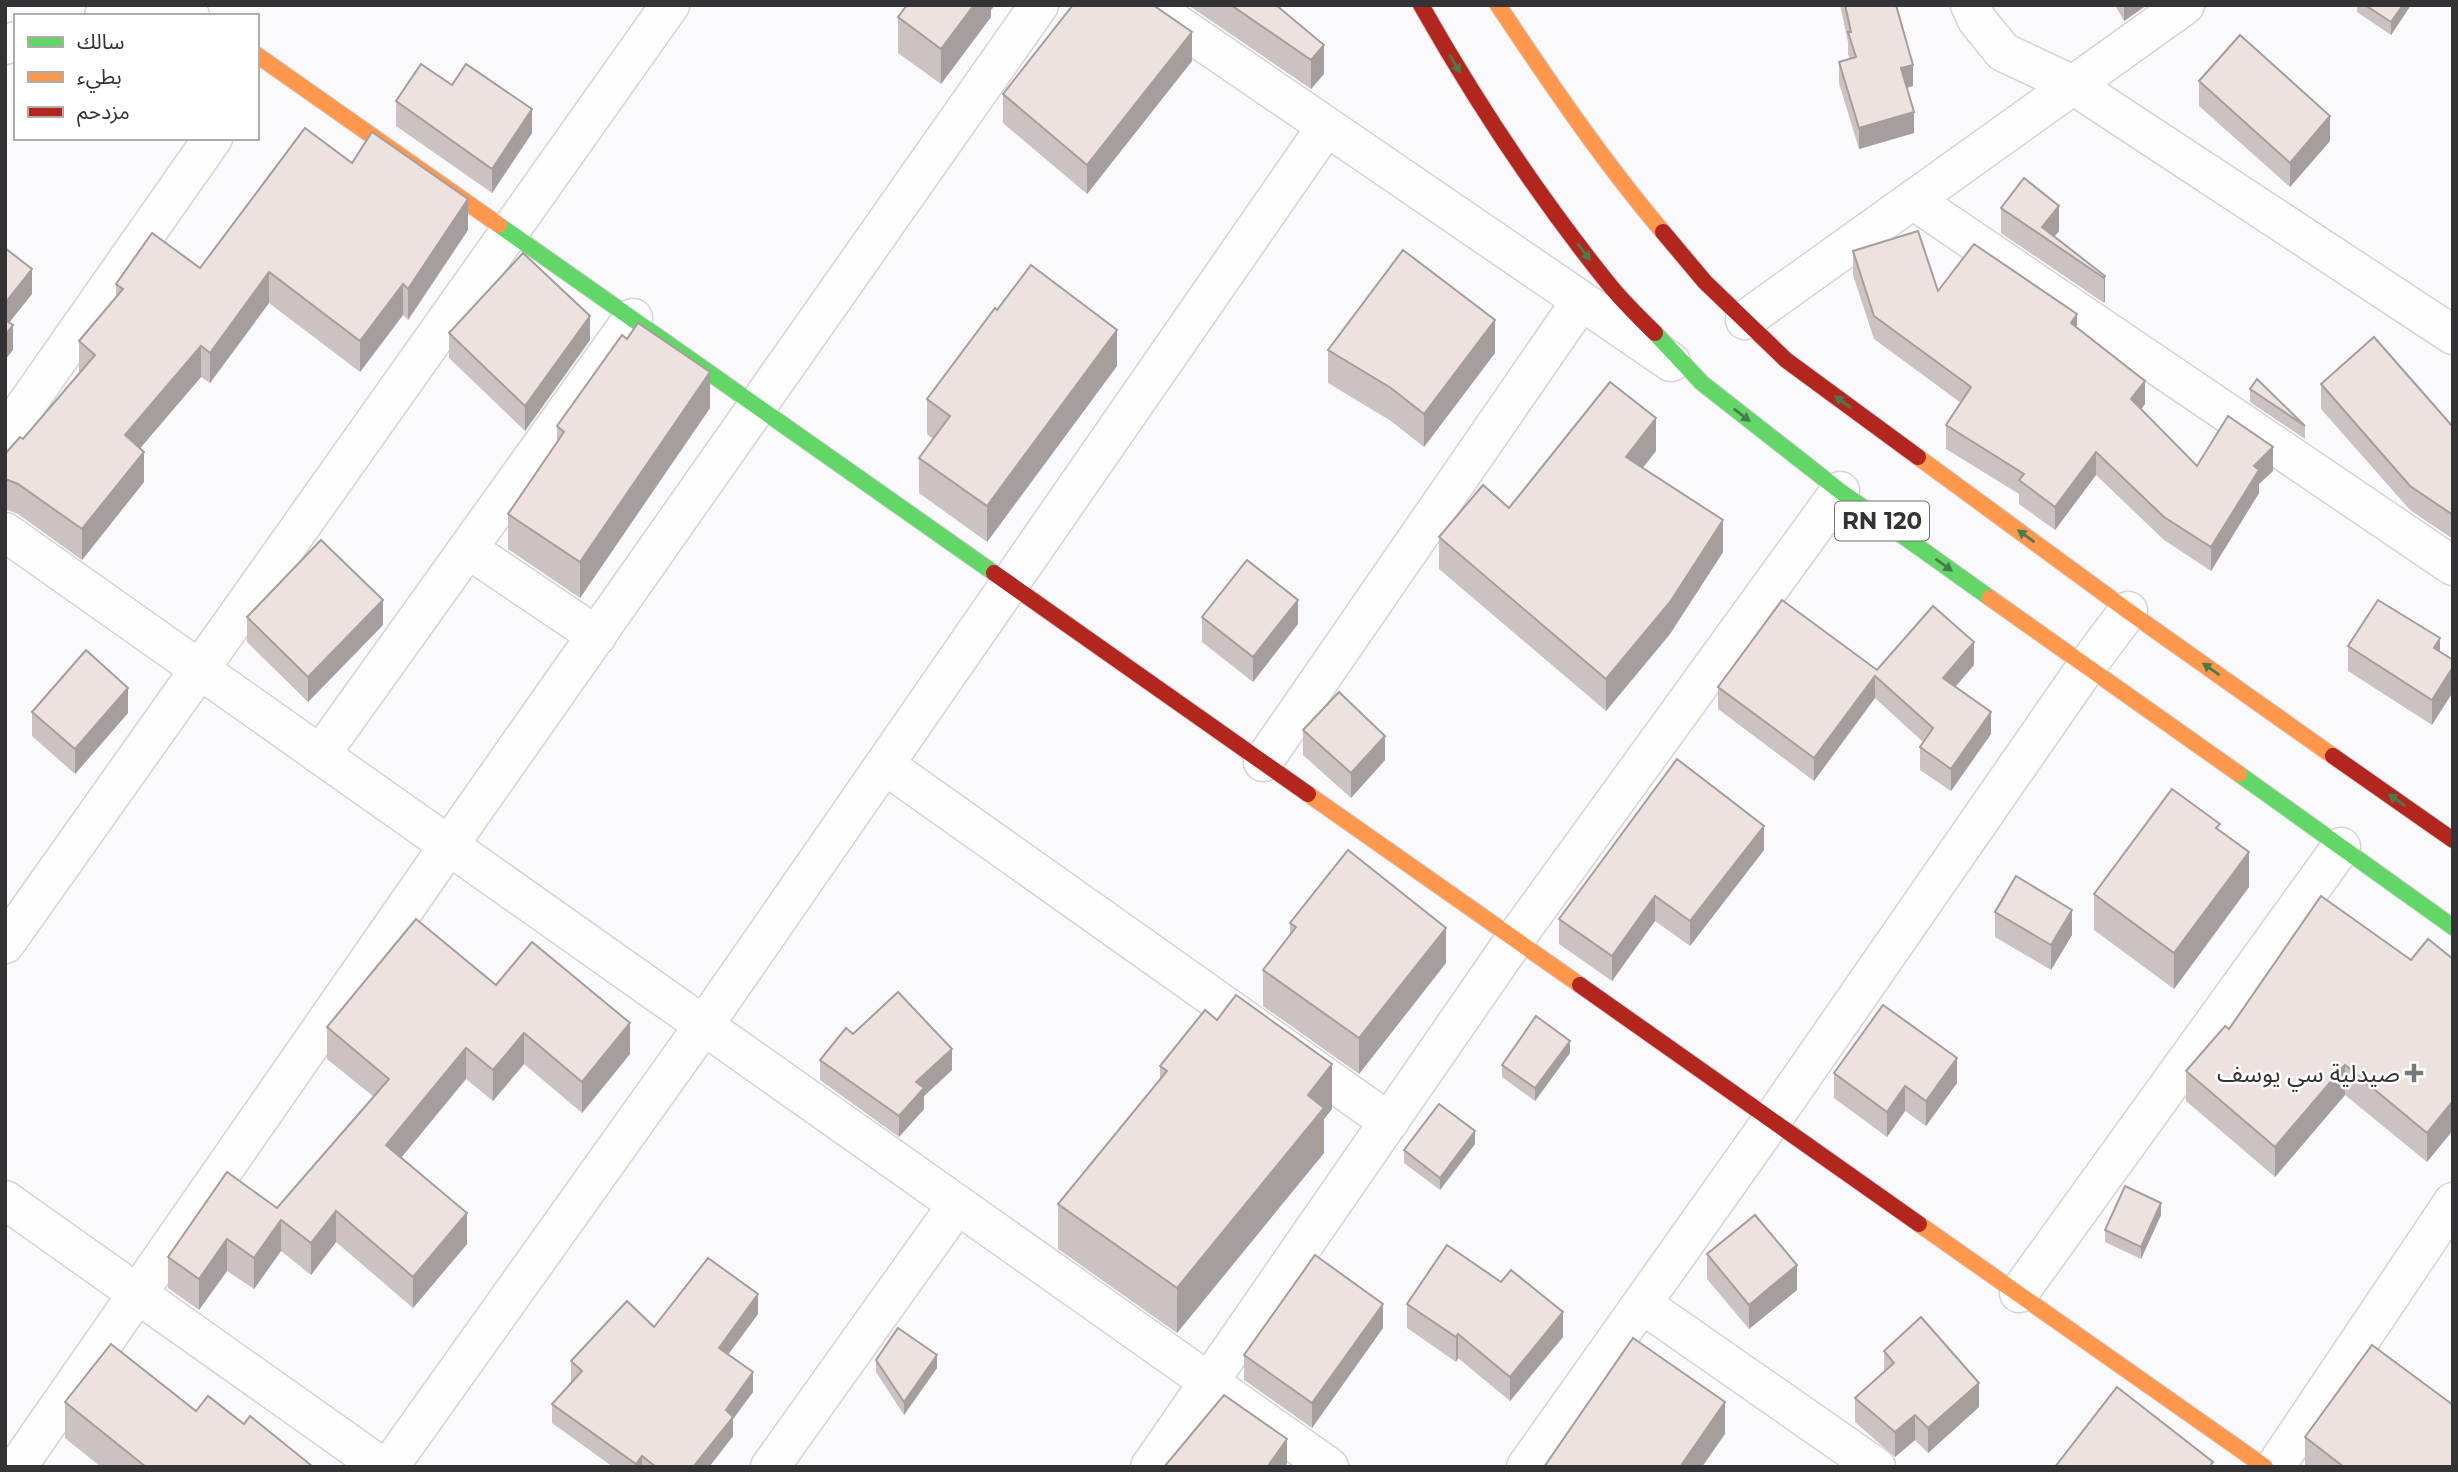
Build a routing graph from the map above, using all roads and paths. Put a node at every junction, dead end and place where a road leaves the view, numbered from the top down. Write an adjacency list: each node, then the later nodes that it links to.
1 (140, 5): 9 (street)
2 (670, 5): 15 (street)
3 (1040, 5): 21 (street)
4 (1149, 5): 12 (street)
5 (1421, 5): 20 (main road, RN 120, one-way to 20)
6 (1498, 5): 18 (main road, RN 120)
7 (1970, 5): 11 (street)
8 (2185, 5): 11 (street)
9 (111, 14)
10 (261, 64): 15 (main road)
11 (2073, 85): 14 (street); 19 (street)
12 (1326, 127): 16 (street); 27 (street)
13 (212, 140): 22 (street)
14 (1913, 200): 18 (street); 26 (street)
15 (511, 232): 17 (main road); 31 (street)
16 (1581, 301): 20 (street); 33 (street)
17 (634, 318): 21 (main road); 25 (street)
18 (1745, 320): 28 (main road, RN 120, one-way to 18)
19 (2453, 335)
20 (1702, 383): 23 (main road, RN 120, one-way to 23)
21 (758, 406): 27 (main road); 29 (street)
22 (5, 435)
23 (1840, 491): 30 (main road, RN 120, one-way to 30); 39 (street)
24 (5, 533): 31 (street)
25 (468, 549): 29 (street); 32 (street)
26 (2453, 566)
27 (1011, 584): 33 (main road); 34 (street)
28 (2128, 611): 30 (street); 35 (main road, RN 120, one-way to 28)
29 (597, 636): 36 (street)
30 (2086, 667): 37 (main road, RN 120); 42 (street)
31 (200, 671): 32 (street); 40 (street)
32 (320, 755): 36 (street)
33 (1263, 762): 39 (main road)
34 (885, 765): 41 (street); 43 (street)
35 (2453, 839)
36 (449, 845): 41 (street); 47 (street)
37 (2341, 848): 38 (main road, RN 120); 48 (street)
38 (2453, 927)
39 (1515, 939): 42 (main road); 43 (street)
40 (5, 944)
41 (704, 1025): 46 (street); 53 (street)
42 (1772, 1120): 48 (main road); 49 (street)
43 (1389, 1122): 50 (street)
44 (5, 1200): 47 (street)
45 (2453, 1202): 60 (street)
46 (957, 1205): 50 (street); 54 (street)
47 (138, 1293): 51 (street); 52 (street)
48 (2019, 1293): 59 (main road)
49 (1642, 1304): 57 (street); 58 (street)
50 (1208, 1381): 55 (street); 56 (street)
51 (17, 1467)
52 (382, 1467)
53 (389, 1467)
54 (770, 1467)
55 (1150, 1467)
56 (1329, 1467)
57 (1526, 1467)
58 (1876, 1467)
59 (2265, 1467)
60 (2275, 1467)

